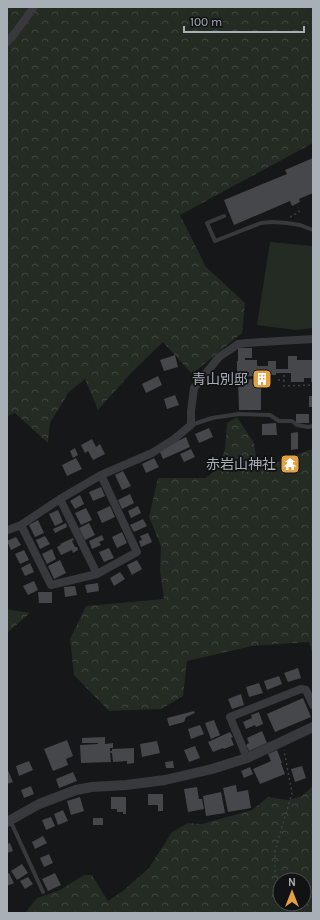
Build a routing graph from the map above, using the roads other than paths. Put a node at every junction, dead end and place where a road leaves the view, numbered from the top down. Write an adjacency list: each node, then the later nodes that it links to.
1 (34, 7): 2 (street)
2 (7, 42)
3 (224, 216): 4 (lane)
4 (313, 230)
5 (313, 339): 6 (street)
6 (191, 425): 7 (lane); 8 (street)
7 (313, 426)
8 (101, 475): 9 (street); 12 (street)
9 (60, 499): 10 (street); 12 (street)
10 (21, 525): 11 (street); 12 (street)
11 (7, 531)
12 (97, 574)
13 (313, 706): 15 (street)
14 (313, 727): 15 (street)
15 (247, 758): 16 (street)
16 (8, 821): 17 (lane)
17 (43, 892)

